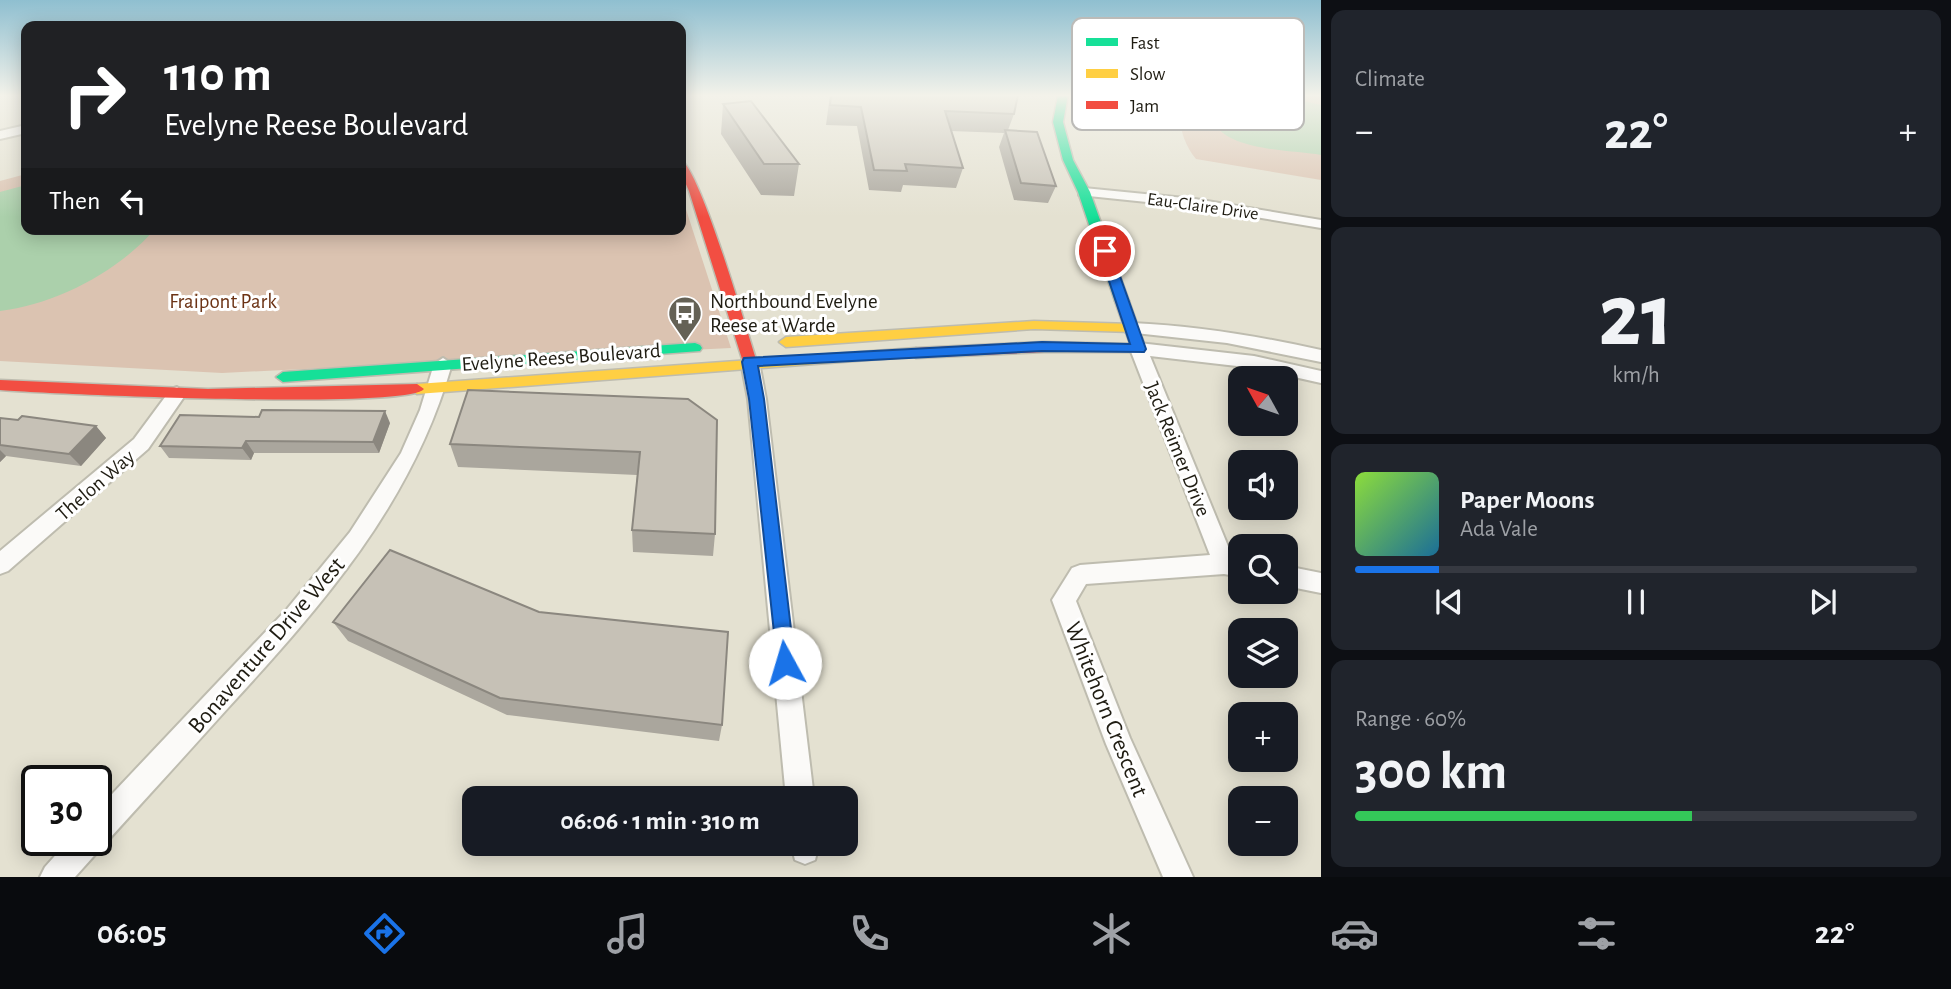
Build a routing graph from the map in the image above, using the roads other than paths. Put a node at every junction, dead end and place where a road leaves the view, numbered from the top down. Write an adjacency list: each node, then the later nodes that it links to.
1 (1062, 136): 3 (street, Jack Reimer Drive)
2 (686, 173): 6 (street)
3 (1084, 192): 4 (street, Eau-Claire Drive); 5 (street, Jack Reimer Drive)
4 (1321, 224)
5 (1132, 328): 6 (street, Evelyne Reese Boulevard); 7 (street, Jack Reimer Drive); 8 (street, Evelyne Reese Boulevard)
6 (745, 348): 7 (street, Evelyne Reese Boulevard); 9 (street, Evelyne Reese Boulevard); 9 (street, Evelyne Reese Boulevard); 18 (street)
7 (1139, 349): 10 (street, Evelyne Reese Boulevard); 13 (street, Jack Reimer Drive)
8 (1321, 356)
9 (440, 375): 12 (street, Evelyne Reese Boulevard); 12 (street, Evelyne Reese Boulevard); 19 (street, Bonaventure Drive West)
10 (1321, 377)
11 (0, 385): 12 (street, Evelyne Reese Boulevard)
12 (177, 394): 14 (street, Thelon Way)
13 (1228, 554)
14 (0, 564)
15 (1228, 565): 22 (street, Whitehorn Crescent)
16 (1298, 578): 17 (street)
17 (1321, 583)
18 (799, 786)
19 (112, 815)
20 (74, 856): 21 (street)
21 (55, 877)
22 (1178, 877)

